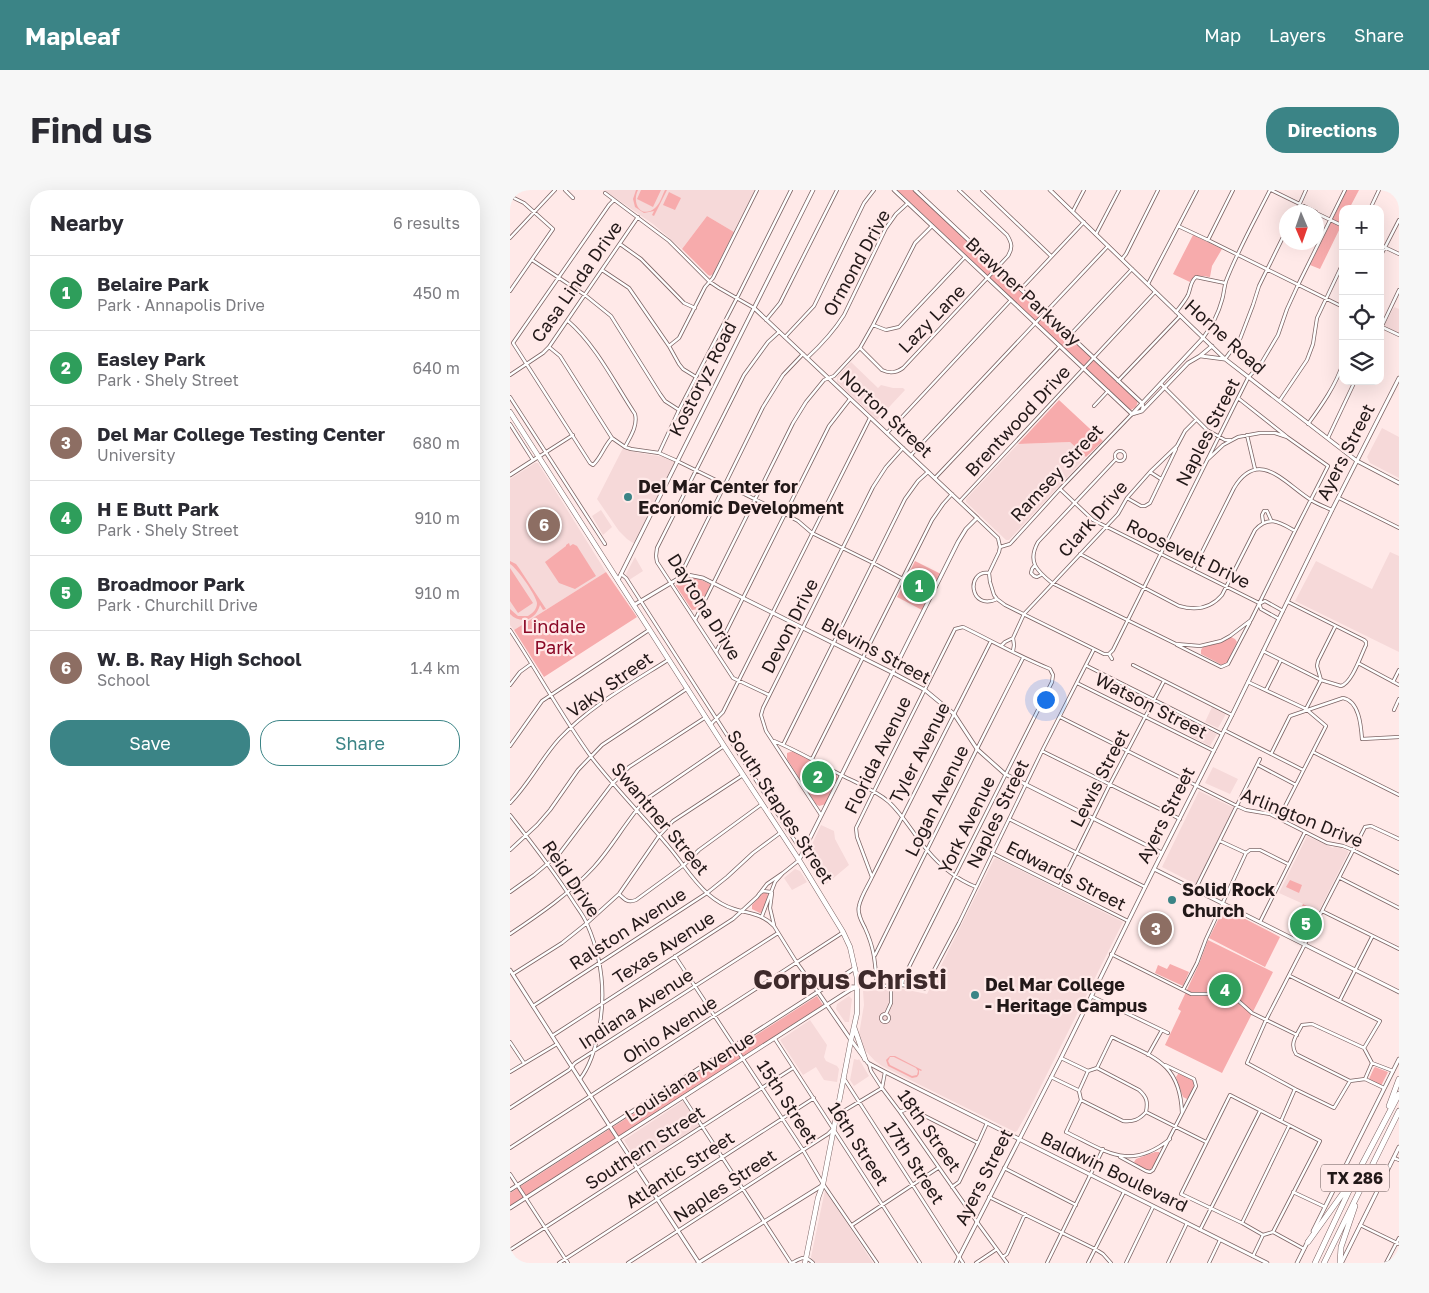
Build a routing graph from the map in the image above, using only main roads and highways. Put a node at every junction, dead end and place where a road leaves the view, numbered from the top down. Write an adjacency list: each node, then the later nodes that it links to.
1 (894, 190): 14 (main road, Brawner Parkway)
2 (915, 190): 11 (main road, Brawner Parkway)
3 (1050, 190): 6 (main road, Horne Road)
4 (811, 191): 5 (main road, Kostoryz Road)
5 (754, 308): 19 (main road, Kostoryz Road); 21 (main road, Norton Street)
6 (1203, 338): 7 (main road, Horne Road); 11 (main road, Ramsey Street)
7 (1212, 346): 8 (main road, Ramsey Street); 9 (main road, Horne Road)
8 (1200, 356): 9 (main road); 12 (main road, Ramsey Street)
9 (1225, 359): 16 (main road, Horne Road)
10 (1399, 378): 16 (main road, Ayers Street)
11 (1142, 403): 12 (main road); 14 (main road, Ramsey Street)
12 (1142, 410): 14 (main road, Ramsey Street)
13 (510, 412): 15 (main road, South Staples Street)
14 (1132, 414)
15 (538, 457): 17 (main road); 19 (main road, South Staples Street)
16 (1357, 461): 18 (main road, Horne Road); 22 (main road, Ayers Street)
17 (510, 475)
18 (1399, 483)
19 (618, 580): 20 (main road, South Staples Street)
20 (634, 605): 21 (main road, Blevins Street); 23 (main road, South Staples Street)
21 (894, 673): 22 (main road, Blevins Street); 23 (main road)
22 (1162, 853): 24 (main road, Ayers Street)
23 (799, 860): 25 (main road, South Staples Street)
24 (1154, 869): 30 (main road); 42 (main road, Ayers Street)
25 (856, 968): 27 (main road, Louisiana Avenue); 28 (main road, South Staples Street)
26 (510, 970): 39 (main road)
27 (827, 986): 28 (main road); 29 (main road, Louisiana Avenue)
28 (858, 987): 31 (main road, Louisiana Avenue); 32 (main road, South Staples Street)
29 (818, 992): 31 (main road); 39 (main road, Louisiana Avenue)
30 (1399, 992)
31 (827, 1005): 33 (main road); 41 (main road, Louisiana Avenue)
32 (854, 1026): 33 (main road, South Staples Street); 35 (main road)
33 (851, 1040): 35 (main road, Baldwin Boulevard); 46 (main road, South Staples Street)
34 (1399, 1059): 49 (main road)
35 (867, 1061): 42 (main road, Baldwin Boulevard)
36 (1399, 1079): 40 (highway)
37 (1399, 1094): 40 (highway, TX 286)
38 (1399, 1112): 45 (highway, TX 286)
39 (609, 1125): 41 (main road); 47 (main road, Louisiana Avenue)
40 (1380, 1130): 44 (highway, TX 286)
41 (619, 1140): 48 (main road, Louisiana Avenue); 51 (main road)
42 (1018, 1140): 52 (main road, Ayers Street); 53 (main road, Baldwin Boulevard)
43 (1399, 1147): 57 (main road)
44 (1357, 1174): 49 (highway); 55 (highway, TX 286)
45 (1363, 1183): 56 (highway, TX 286); 57 (highway)
46 (823, 1184): 50 (main road, South Staples Street); 51 (main road)
47 (510, 1190)
48 (510, 1208)
49 (1308, 1242): 54 (main road)
50 (806, 1260)
51 (699, 1263)
52 (956, 1263)
53 (1267, 1263)
54 (1297, 1263)
55 (1315, 1263)
56 (1324, 1263)
57 (1340, 1263)

